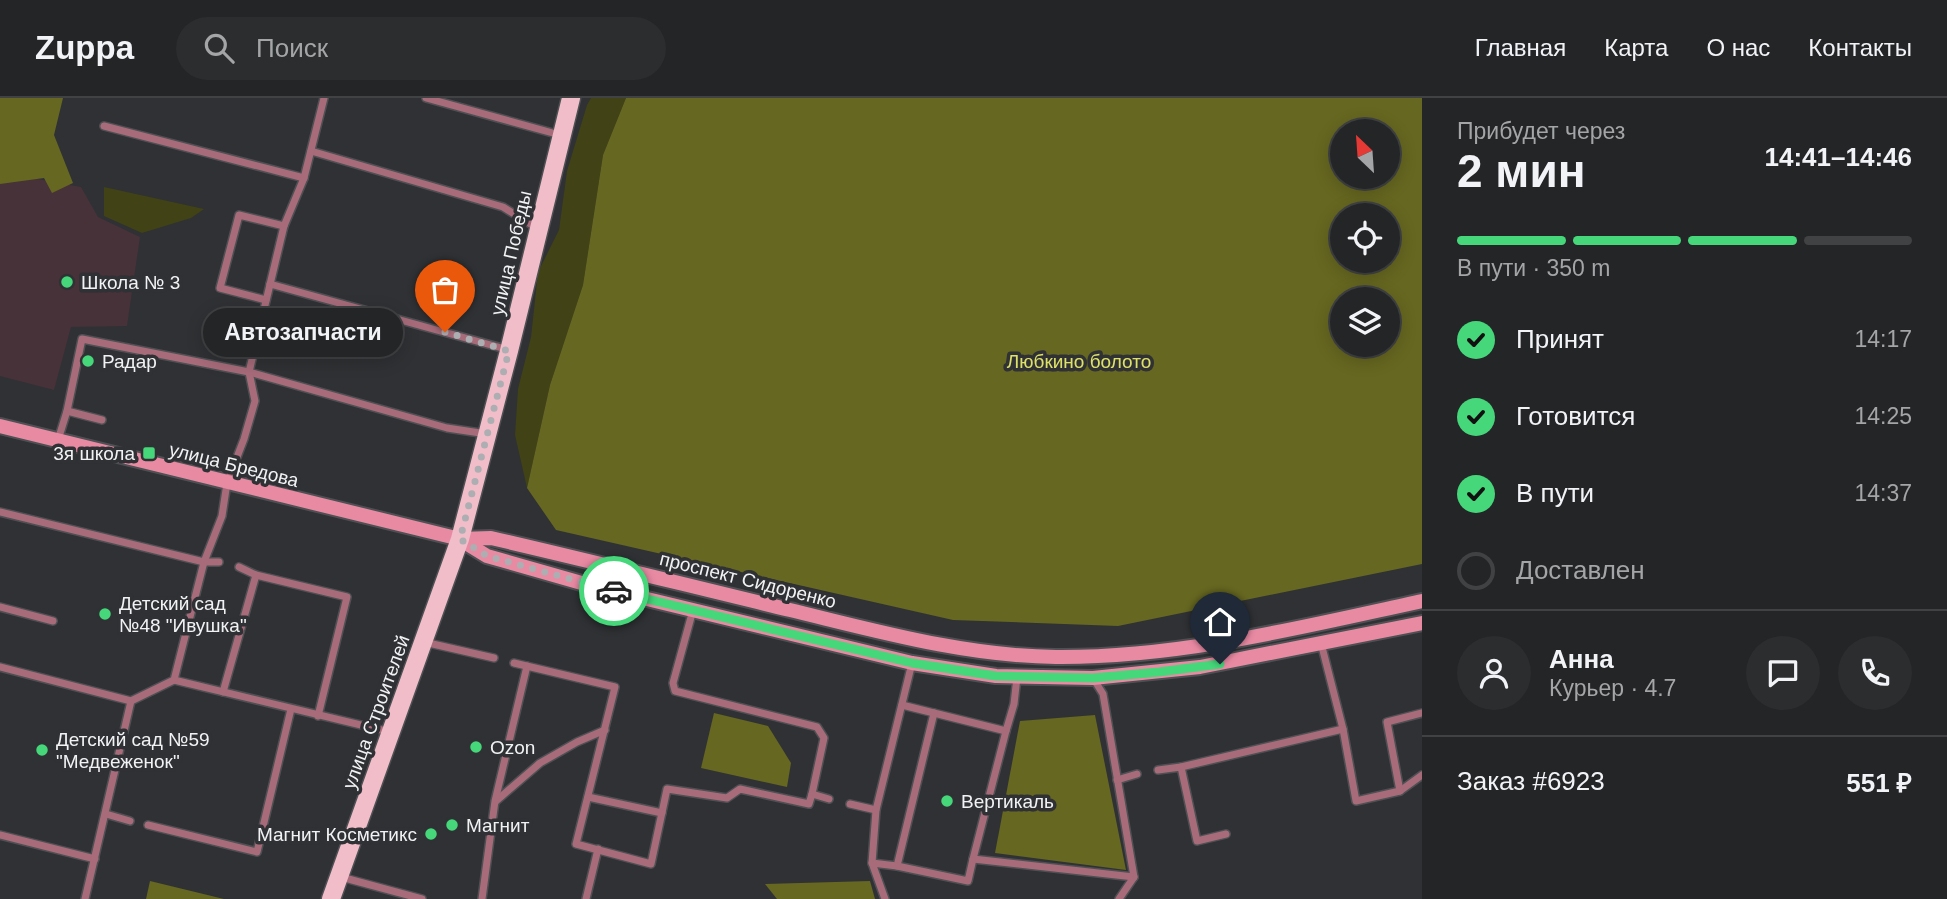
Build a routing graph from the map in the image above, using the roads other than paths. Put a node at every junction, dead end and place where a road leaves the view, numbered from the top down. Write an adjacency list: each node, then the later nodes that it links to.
1 (324, 98): 6 (lane)
2 (426, 98): 5 (lane)
3 (571, 98): 5 (main road, улица Победы)
4 (104, 126): 7 (lane)
5 (561, 136): 9 (main road, улица Победы)
6 (311, 151): 7 (lane); 9 (lane)
7 (304, 178): 8 (lane)
8 (284, 226): 10 (lane); 11 (lane)
9 (538, 228): 12 (main road, улица Победы)
10 (270, 284): 11 (lane); 12 (lane)
11 (266, 300): 13 (lane)
12 (509, 351): 17 (main road, улица Победы)
13 (249, 372): 14 (lane); 17 (lane); 19 (lane)
14 (67, 411): 15 (lane); 18 (lane)
15 (102, 421)
16 (0, 426): 18 (main road, улица Бредова)
17 (488, 434): 21 (main road, улица Победы)
18 (58, 441): 19 (main road, улица Бредова)
19 (227, 483): 21 (main road, улица Бредова); 22 (lane)
20 (0, 512): 22 (lane)
21 (460, 539): 28 (main road); 31 (main road, улица Строителей); 33 (main road, проспект Сидоренко)
22 (204, 562): 23 (lane); 41 (lane)
23 (219, 562)
24 (239, 567): 25 (lane)
25 (256, 575): 42 (lane); 48 (lane)
26 (1422, 601): 33 (main road, проспект Сидоренко)
27 (0, 607): 29 (lane)
28 (693, 610): 36 (main road); 59 (lane)
29 (53, 621)
30 (1422, 623): 32 (main road)
31 (424, 642): 34 (lane); 52 (main road, улица Строителей)
32 (1321, 643): 40 (main road); 49 (lane)
33 (1090, 656): 40 (main road)
34 (494, 658)
35 (514, 663): 37 (lane)
36 (912, 663): 39 (main road); 44 (lane)
37 (527, 666): 50 (lane); 62 (lane)
38 (0, 667): 43 (lane)
39 (1017, 677): 40 (main road); 51 (lane)
40 (1093, 678): 57 (lane)
41 (174, 680): 42 (lane); 43 (lane)
42 (223, 692): 45 (lane)
43 (131, 701): 66 (lane)
44 (902, 705): 46 (lane); 64 (lane)
45 (291, 709): 48 (lane); 68 (lane)
46 (934, 713): 51 (lane); 75 (lane)
47 (1422, 713): 58 (lane)
48 (318, 716): 52 (lane)
49 (1343, 729): 53 (lane); 58 (lane)
50 (605, 730): 60 (lane); 62 (lane)
51 (1006, 731): 73 (lane)
52 (390, 732): 76 (main road, улица Строителей)
53 (1181, 767): 54 (lane); 69 (lane)
54 (1158, 770)
55 (1137, 774): 57 (lane)
56 (1422, 775): 58 (lane)
57 (1117, 780): 77 (lane)
58 (1400, 792)
59 (812, 794): 61 (lane); 65 (lane)
60 (588, 797): 65 (lane); 71 (lane)
61 (829, 799)
62 (495, 801): 82 (lane)
63 (850, 804): 64 (lane)
64 (876, 810): 74 (lane)
65 (662, 813): 71 (lane)
66 (106, 814): 67 (lane); 72 (lane)
67 (130, 821)
68 (149, 825)
69 (1226, 834)
70 (0, 835): 72 (lane)
71 (598, 849): 83 (lane)
72 (95, 859): 79 (lane)
73 (974, 859): 75 (lane); 77 (lane)
74 (872, 863): 75 (lane); 84 (lane)
75 (897, 866)
76 (339, 877): 78 (lane); 80 (main road, улица Строителей)
77 (1134, 877): 85 (lane)
78 (383, 895): 81 (lane)
79 (85, 899)
80 (331, 899)
81 (422, 899)
82 (482, 899)
83 (586, 899)
84 (885, 899)
85 (1119, 899)

